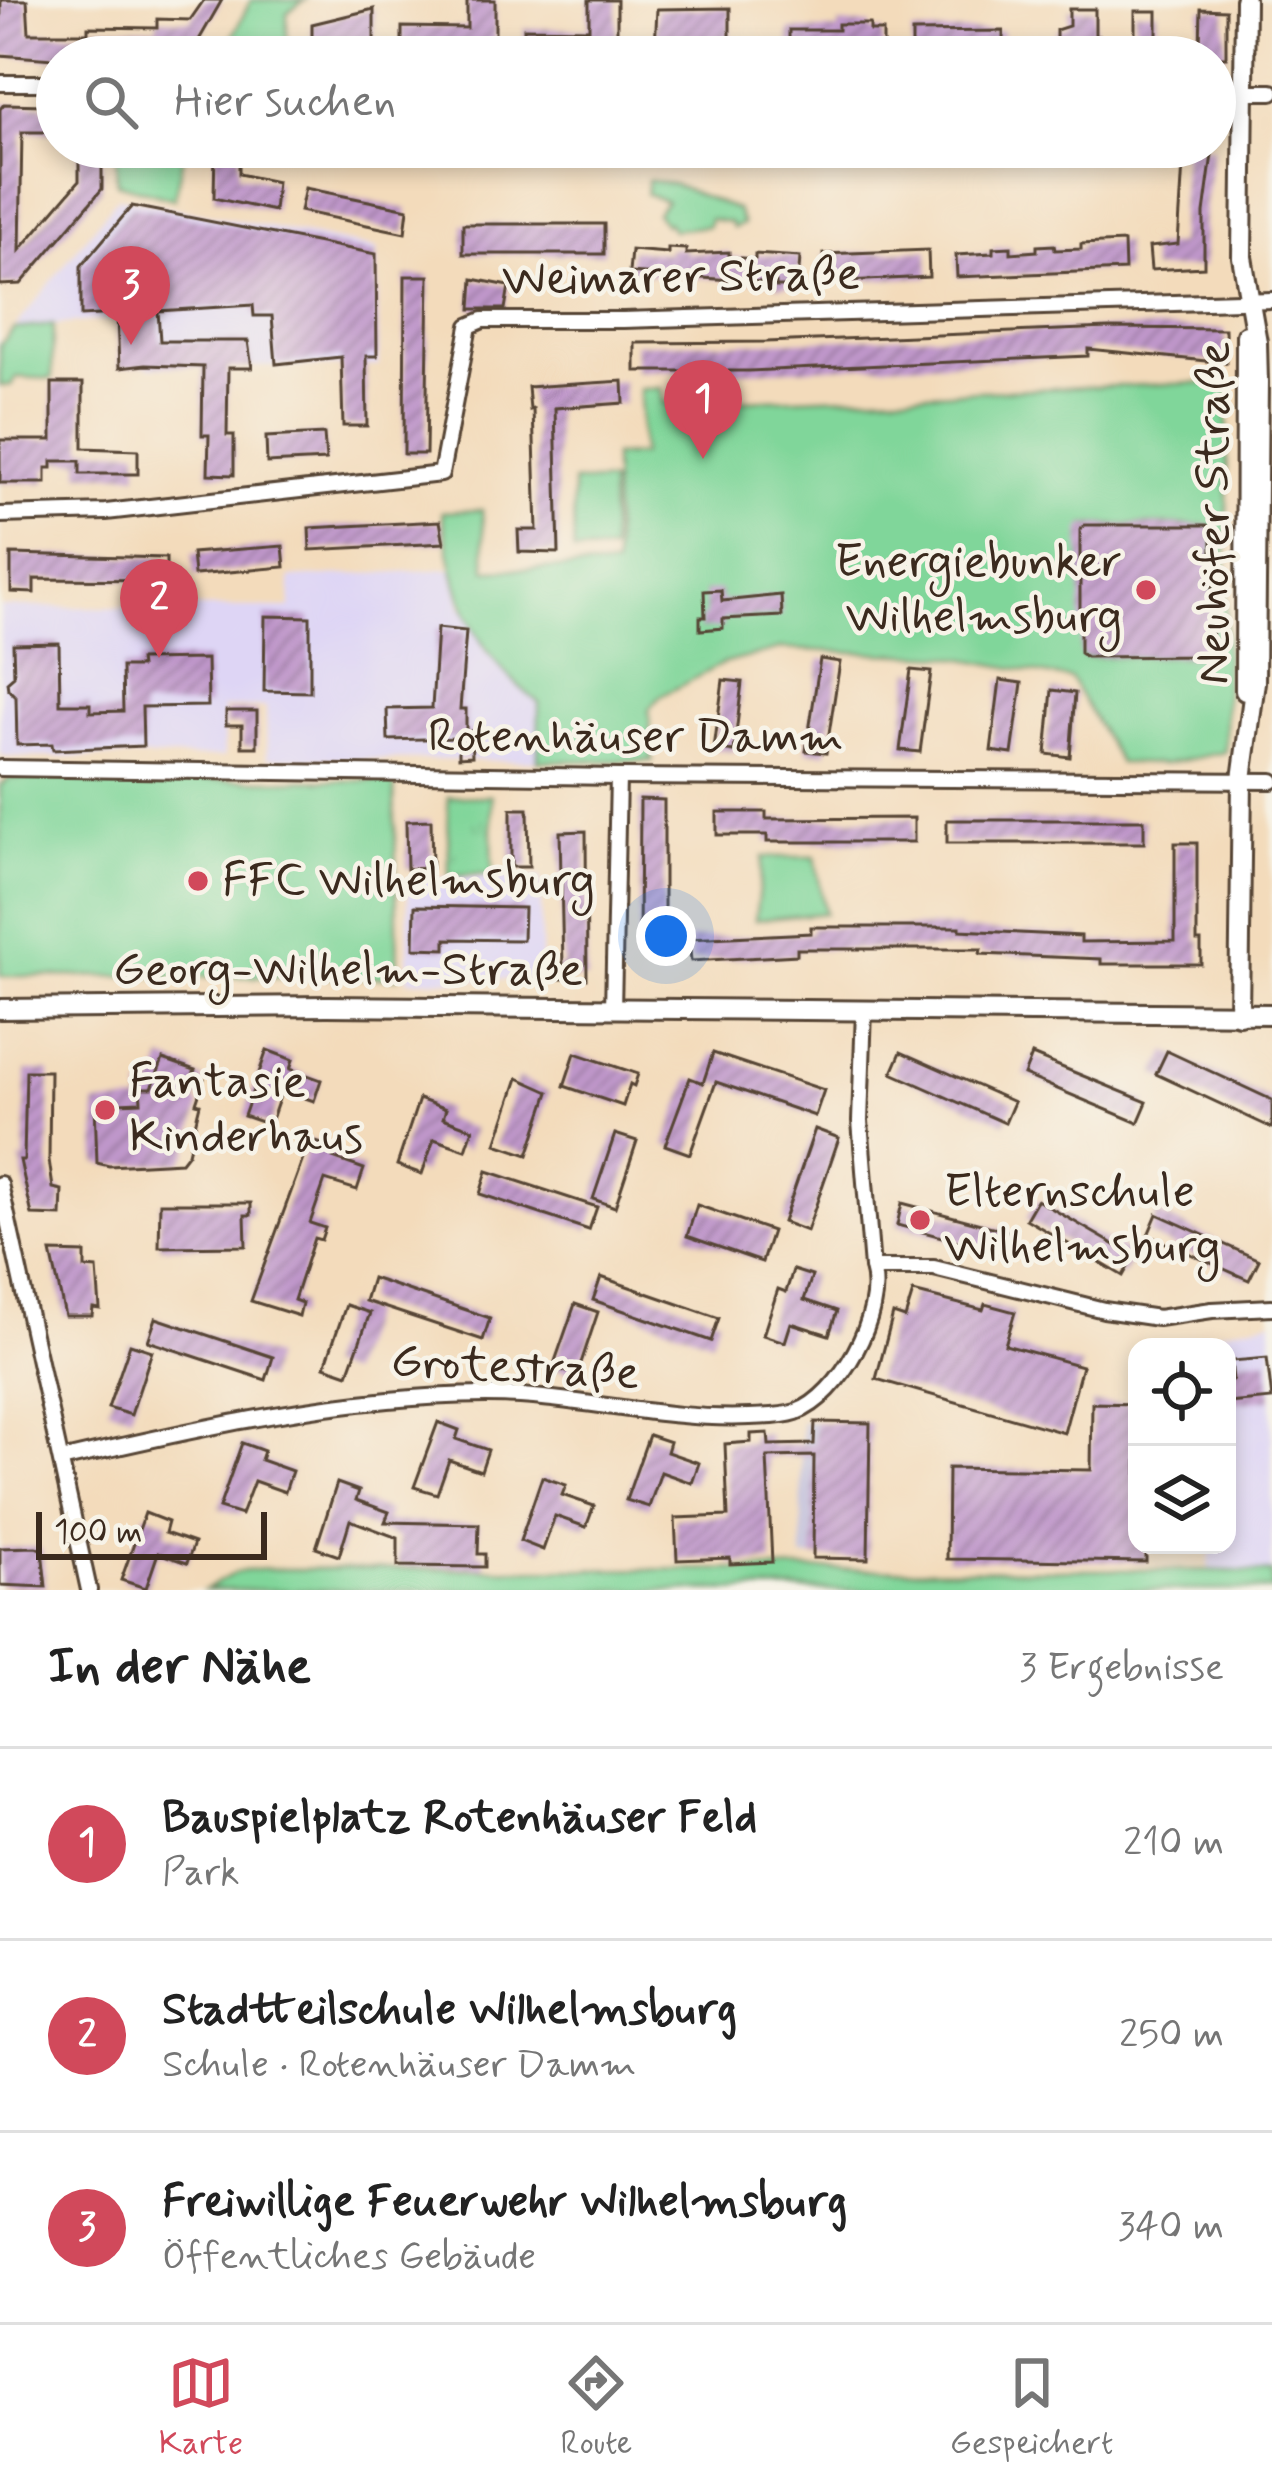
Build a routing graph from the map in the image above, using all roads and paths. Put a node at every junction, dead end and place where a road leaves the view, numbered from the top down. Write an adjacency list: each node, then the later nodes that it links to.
1 (1245, 0): 5 (street, Neuhöfer Straße)
2 (0, 83): 3 (street)
3 (36, 83)
4 (1236, 92): 5 (street)
5 (1245, 92): 6 (street); 7 (street, Neuhöfer Straße)
6 (1272, 92)
7 (1248, 300): 8 (street, Weimarer Straße); 9 (street, Weimarer Straße); 12 (street, Neuhöfer Straße)
8 (1272, 300)
9 (0, 515)
10 (0, 768): 11 (street, Rotenhäuser Damm)
11 (618, 777): 12 (street, Rotenhäuser Damm); 15 (street)
12 (1242, 779): 13 (street, Rotenhäuser Damm); 18 (street, Neuhöfer Straße)
13 (1272, 781)
14 (0, 1009): 15 (street, Georg-Wilhelm-Straße)
15 (614, 1010): 16 (street, Georg-Wilhelm-Straße)
16 (864, 1010): 18 (street, Georg-Wilhelm-Straße); 21 (street, Grotestraße)
17 (1272, 1014): 18 (street, Georg-Wilhelm-Straße)
18 (1239, 1015)
19 (0, 1184): 20 (street)
20 (5, 1229): 23 (street)
21 (872, 1268): 22 (street); 23 (street, Grotestraße)
22 (1272, 1307)
23 (61, 1460): 24 (street)
24 (88, 1590)

